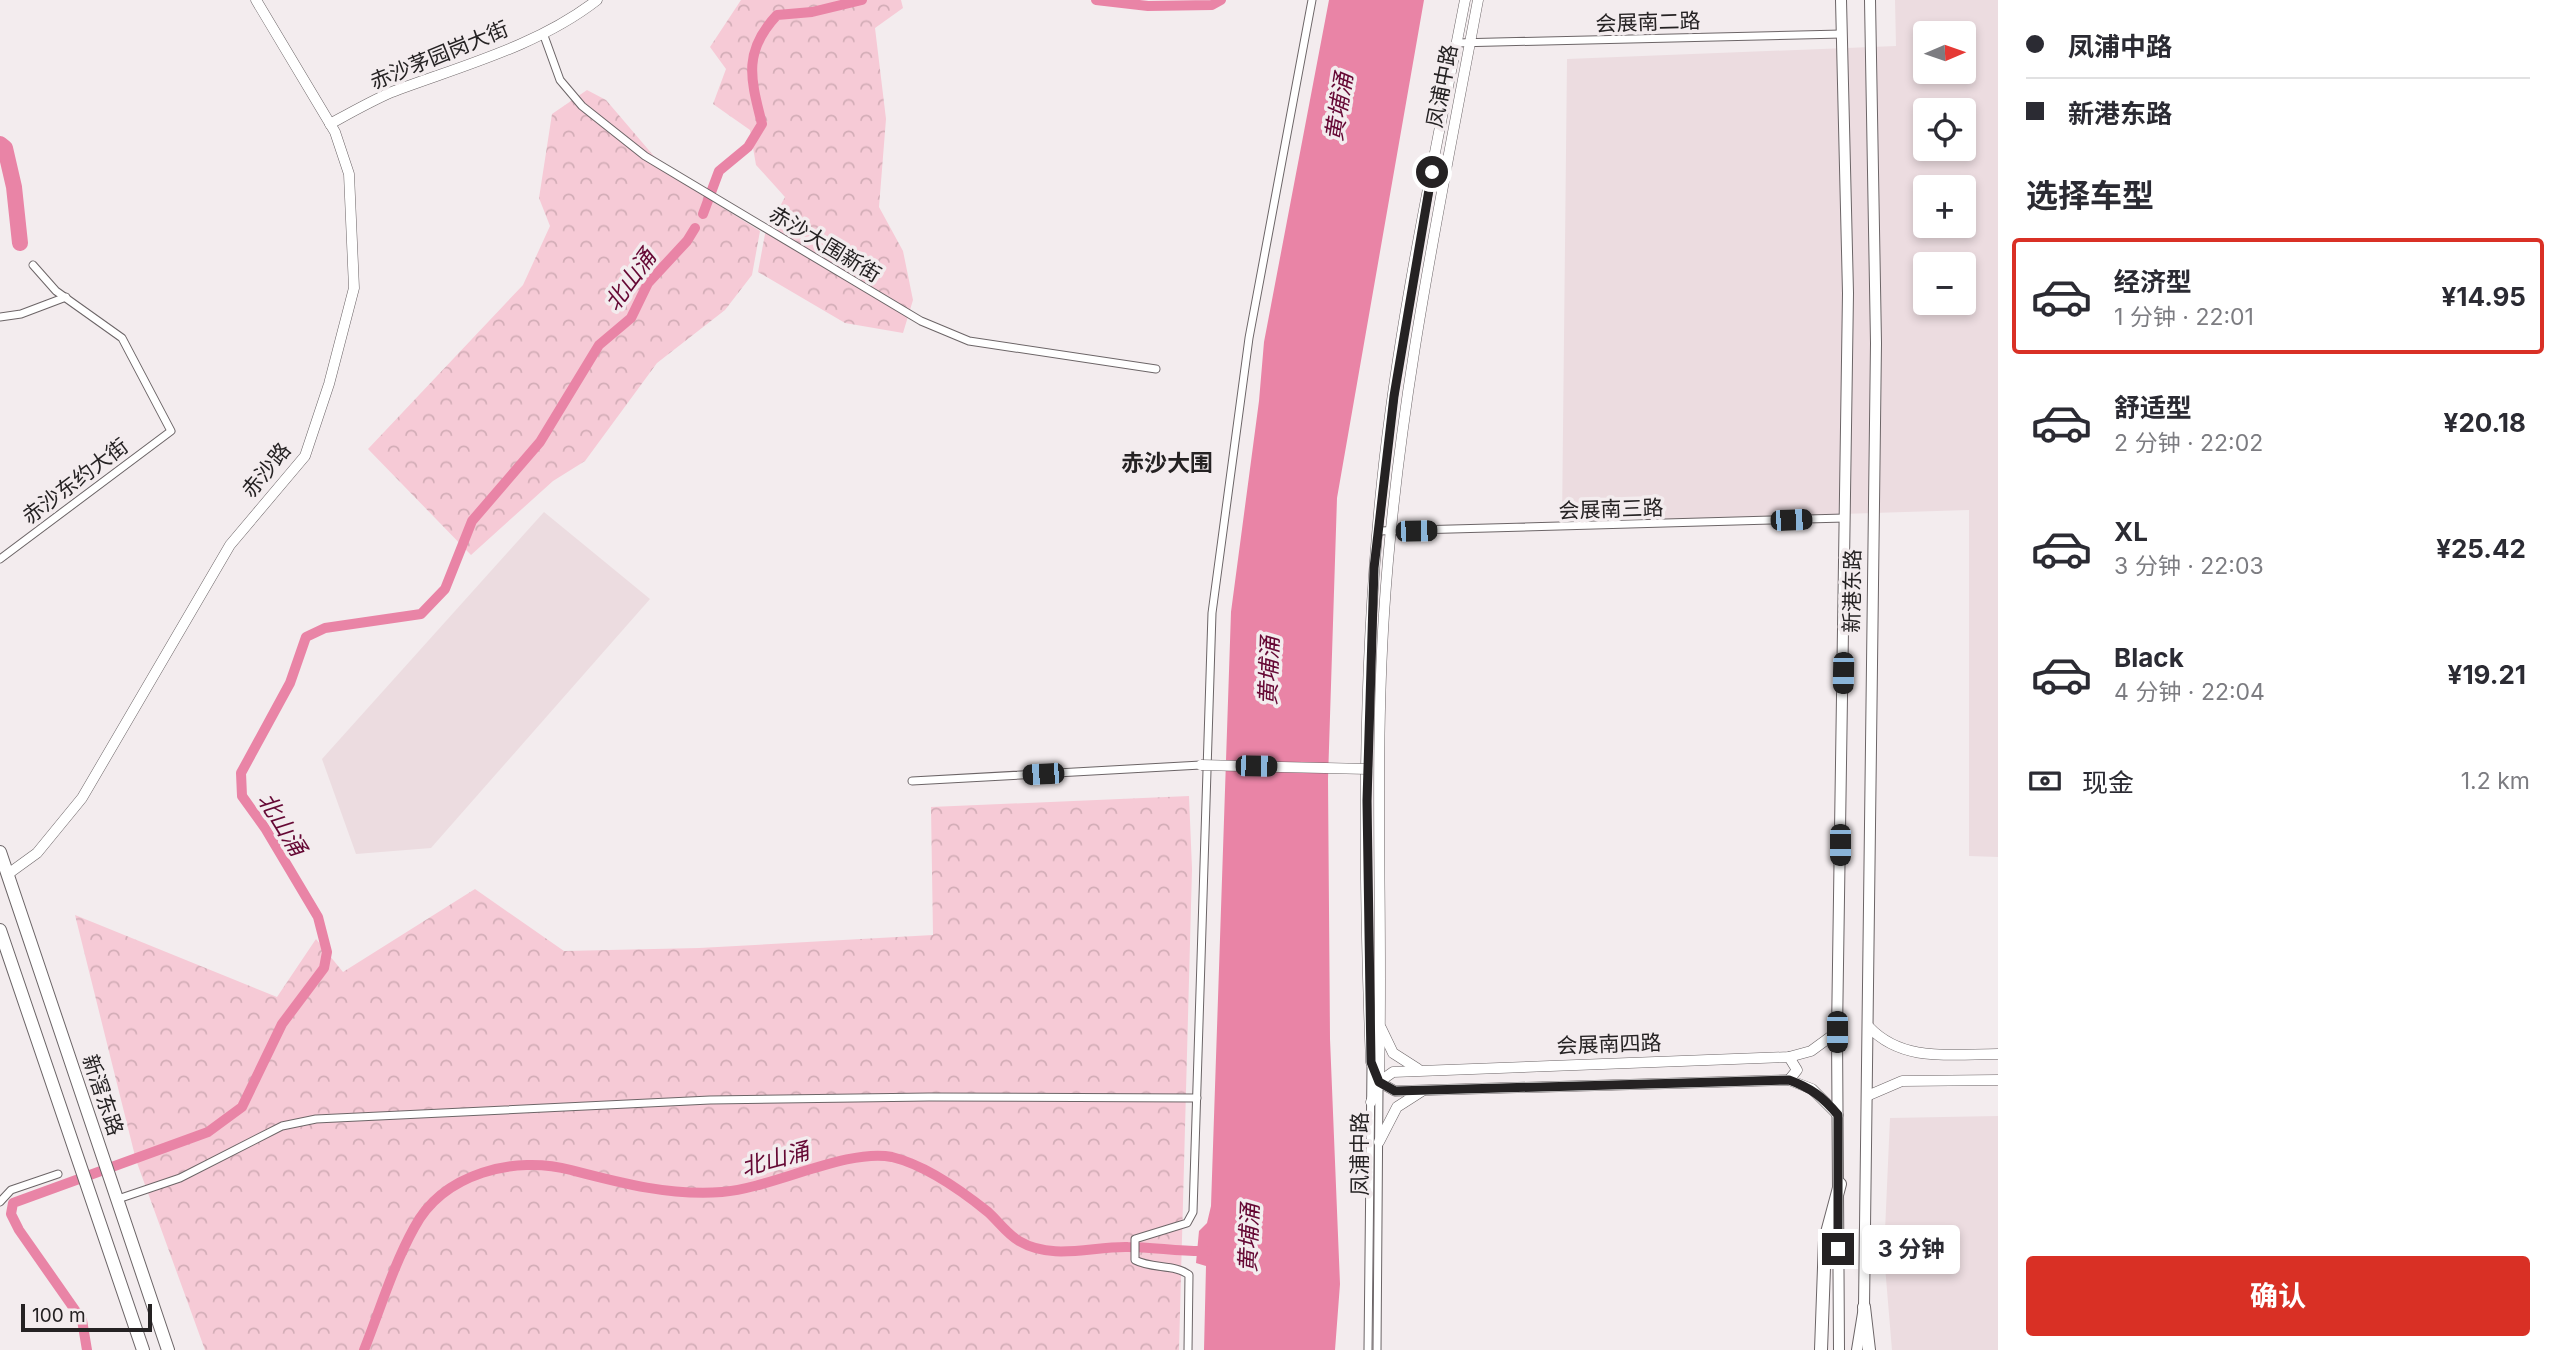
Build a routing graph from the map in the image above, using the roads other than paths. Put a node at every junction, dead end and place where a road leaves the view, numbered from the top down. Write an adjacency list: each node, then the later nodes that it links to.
1 (257, 0): 12 (street, 赤沙路)
2 (597, 0): 8 (street, 赤沙茅园岗大街)
3 (1465, 0): 10 (street, 凤浦中路)
4 (1478, 0): 11 (street, 凤浦中路)
5 (1841, 0): 9 (main road, 新港东路)
6 (1870, 0): 28 (main road, 新港东路)
7 (1311, 3): 39 (street)
8 (543, 33): 12 (street, 赤沙茅园岗大街); 16 (street, 赤沙大围新街)
9 (1842, 34): 11 (street, 会展南二路); 17 (main road, 新港东路)
10 (1456, 43): 11 (street, 会展南二路); 18 (street, 凤浦中路)
11 (1470, 46): 19 (street, 凤浦中路)
12 (330, 124): 25 (street, 赤沙路)
13 (33, 265): 14 (street)
14 (66, 297): 15 (street); 20 (street, 赤沙东约大街)
15 (0, 317)
16 (1156, 369)
17 (1845, 518): 19 (street, 会展南三路); 29 (main road, 新港东路)
18 (1378, 531): 19 (street, 会展南三路); 22 (street, 凤浦中路)
19 (1391, 531): 27 (street, 凤浦中路)
20 (0, 559)
21 (1201, 765): 22 (street, bridge); 23 (street)
22 (1368, 769): 32 (street, 凤浦中路)
23 (912, 781)
24 (0, 852): 25 (highway, 新滘东路)
25 (8, 874): 45 (highway, 新滘东路)
26 (0, 930): 48 (highway)
27 (1379, 1022): 33 (street); 36 (street, 凤浦中路)
28 (1869, 1027): 30 (street); 38 (main road, 新港东路)
29 (1837, 1032): 31 (street, 会展南四路); 41 (main road, 新港东路)
30 (1998, 1055)
31 (1789, 1057): 33 (street, 会展南四路); 34 (street)
32 (1371, 1062): 36 (street); 40 (street, 凤浦中路)
33 (1422, 1071): 36 (street, 会展南四路)
34 (1789, 1080): 37 (street, 会展南四路); 41 (street, 会展南四路)
35 (1998, 1080): 38 (street)
36 (1379, 1082): 37 (street, 会展南四路); 40 (street); 42 (street, 凤浦中路)
37 (1423, 1091): 42 (street)
38 (1867, 1096): 47 (main road, 新港东路)
39 (1196, 1098): 45 (street); 50 (street)
40 (1371, 1102): 51 (street, 凤浦中路)
41 (1838, 1115): 44 (main road, 新港东路)
42 (1379, 1142): 52 (street, 凤浦中路)
43 (58, 1174): 46 (street)
44 (1840, 1184): 53 (highway); 54 (main road, 新港东路)
45 (116, 1192): 49 (highway, 新滘东路)
46 (0, 1202)
47 (1864, 1307): 55 (main road, 新港东路); 56 (highway)
48 (143, 1350)
49 (168, 1350)
50 (1188, 1350)
51 (1368, 1350)
52 (1377, 1350)
53 (1821, 1350)
54 (1839, 1350)
55 (1857, 1350)
56 (1869, 1350)

